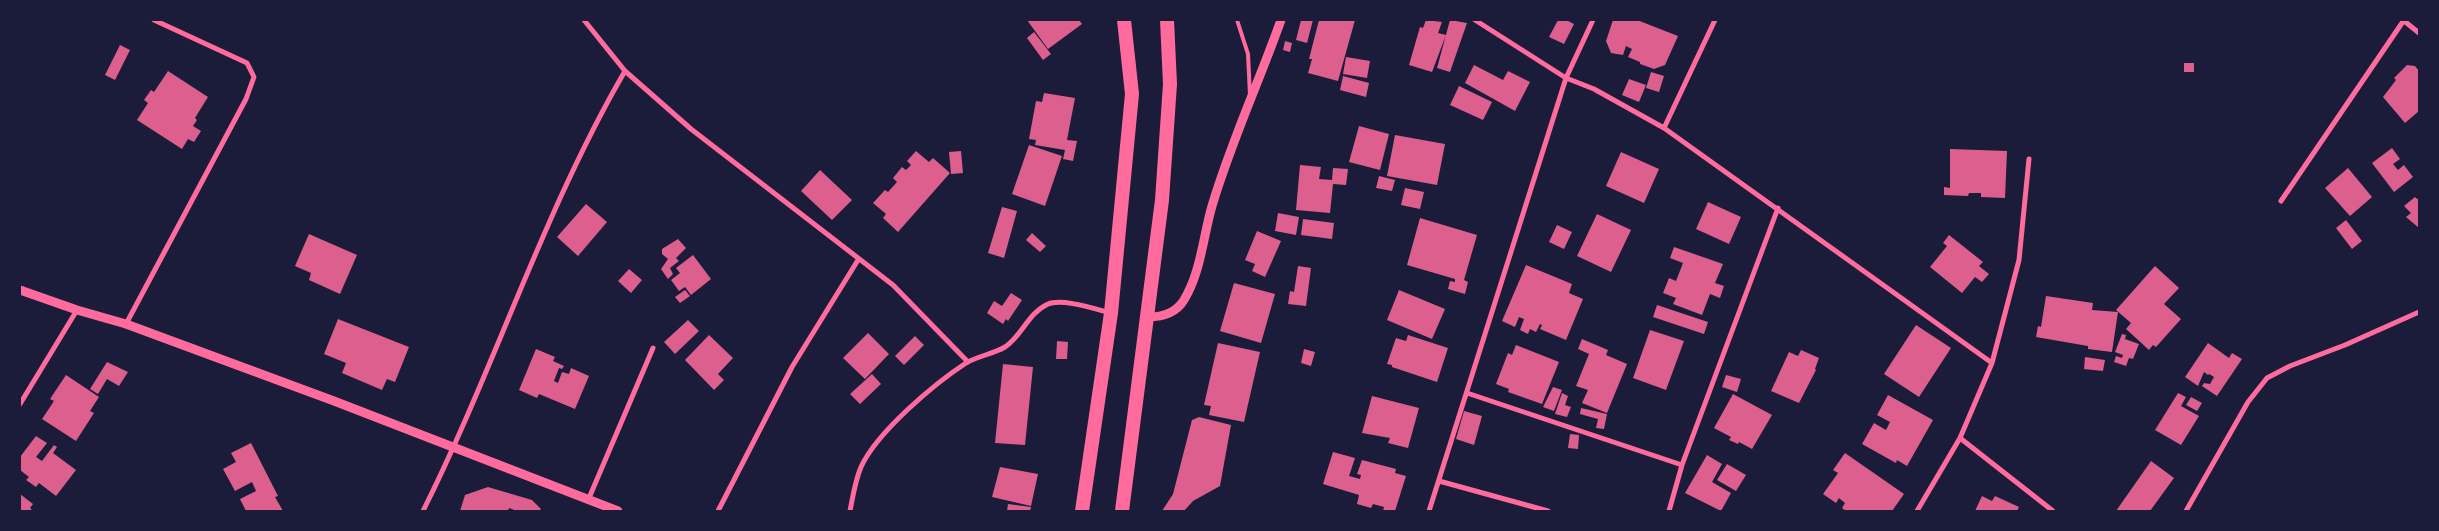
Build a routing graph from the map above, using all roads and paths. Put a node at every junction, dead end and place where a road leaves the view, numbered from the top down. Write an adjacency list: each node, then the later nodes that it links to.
1 (154, 20): 25 (street)
2 (584, 20): 12 (street)
3 (1124, 20): 23 (highway)
4 (1166, 20): 24 (highway)
5 (1237, 20): 14 (lane)
6 (1281, 20): 14 (street)
7 (1476, 20): 13 (street)
8 (1593, 20): 13 (street)
9 (1715, 20): 15 (street)
10 (2404, 20): 11 (street); 17 (street)
11 (2419, 33)
12 (625, 71): 19 (street); 32 (street)
13 (1566, 78): 15 (street); 29 (street)
14 (1250, 102): 24 (street)
15 (1664, 128): 18 (street)
16 (2030, 159): 28 (street)
17 (2281, 201)
18 (1778, 208): 28 (street); 33 (street)
19 (858, 260): 27 (street); 38 (street)
20 (20, 290): 21 (street)
21 (77, 310): 25 (street); 30 (street)
22 (2419, 312): 47 (street)
23 (1111, 313): 27 (street); 40 (highway)
24 (1148, 317): 41 (highway)
25 (126, 324): 32 (street)
26 (653, 348): 35 (street)
27 (968, 362): 39 (street)
28 (1992, 363): 31 (street)
29 (1467, 392): 33 (street); 34 (street)
30 (20, 404)
31 (1960, 438): 45 (street); 46 (street)
32 (456, 446): 35 (street); 36 (street)
33 (1682, 464): 44 (street)
34 (1440, 481): 42 (street); 43 (street)
35 (589, 498): 37 (street)
36 (423, 511)
37 (618, 511)
38 (718, 511)
39 (850, 511)
40 (1082, 511)
41 (1122, 511)
42 (1429, 511)
43 (1548, 511)
44 (1669, 511)
45 (1917, 511)
46 (2053, 511)
47 (2186, 511)

